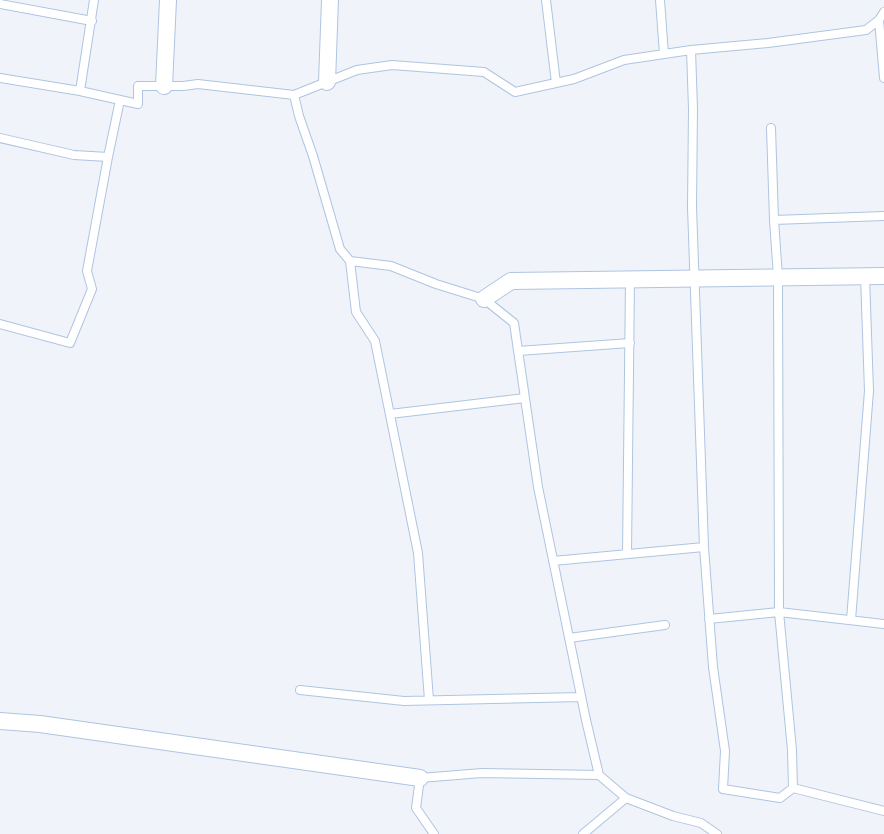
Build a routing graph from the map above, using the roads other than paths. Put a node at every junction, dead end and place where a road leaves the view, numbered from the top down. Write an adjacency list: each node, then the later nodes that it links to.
1 (94, 0): 9 (lane)
2 (168, 0): 16 (street)
3 (330, 0): 14 (street)
4 (546, 0): 15 (lane)
5 (660, 0): 11 (lane)
6 (0, 2): 9 (lane)
7 (884, 12): 8 (lane)
8 (879, 20): 10 (lane); 13 (lane)
9 (92, 21): 17 (lane)
10 (691, 50): 11 (lane); 29 (lane)
11 (664, 54): 15 (lane)
12 (0, 78): 17 (lane)
13 (884, 78)
14 (327, 82): 15 (lane); 18 (lane)
15 (556, 83)
16 (164, 86): 18 (lane); 19 (lane)
17 (80, 91): 19 (lane)
18 (294, 95): 25 (lane)
19 (120, 100): 22 (lane)
20 (771, 128): 24 (lane)
21 (0, 138): 22 (lane)
22 (108, 157): 32 (lane)
23 (884, 216): 24 (lane)
24 (774, 220): 28 (lane)
25 (350, 261): 31 (lane); 36 (lane)
26 (866, 276): 27 (street); 28 (street); 42 (lane)
27 (884, 276)
28 (778, 277): 29 (street); 40 (lane)
29 (694, 278): 30 (street); 37 (lane)
30 (630, 280): 31 (street); 33 (lane)
31 (484, 299): 34 (lane)
32 (0, 324)
33 (630, 343): 34 (lane); 38 (lane)
34 (518, 351): 35 (lane)
35 (525, 398): 36 (lane); 39 (lane)
36 (390, 414): 48 (lane)
37 (704, 547): 38 (lane); 41 (lane)
38 (627, 554): 39 (lane)
39 (553, 561): 45 (lane)
40 (779, 612): 41 (lane); 42 (lane); 52 (lane)
41 (709, 620): 52 (lane)
42 (851, 620): 43 (lane)
43 (884, 624)
44 (665, 625): 45 (lane)
45 (569, 638): 47 (lane)
46 (300, 690): 48 (lane)
47 (581, 697): 48 (lane); 50 (lane)
48 (428, 700)
49 (0, 721): 51 (street)
50 (599, 775): 51 (lane); 53 (lane)
51 (420, 778): 55 (lane)
52 (793, 788): 54 (lane)
53 (626, 798): 56 (lane); 57 (lane)
54 (884, 811)
55 (434, 834)
56 (583, 834)
57 (717, 834)

